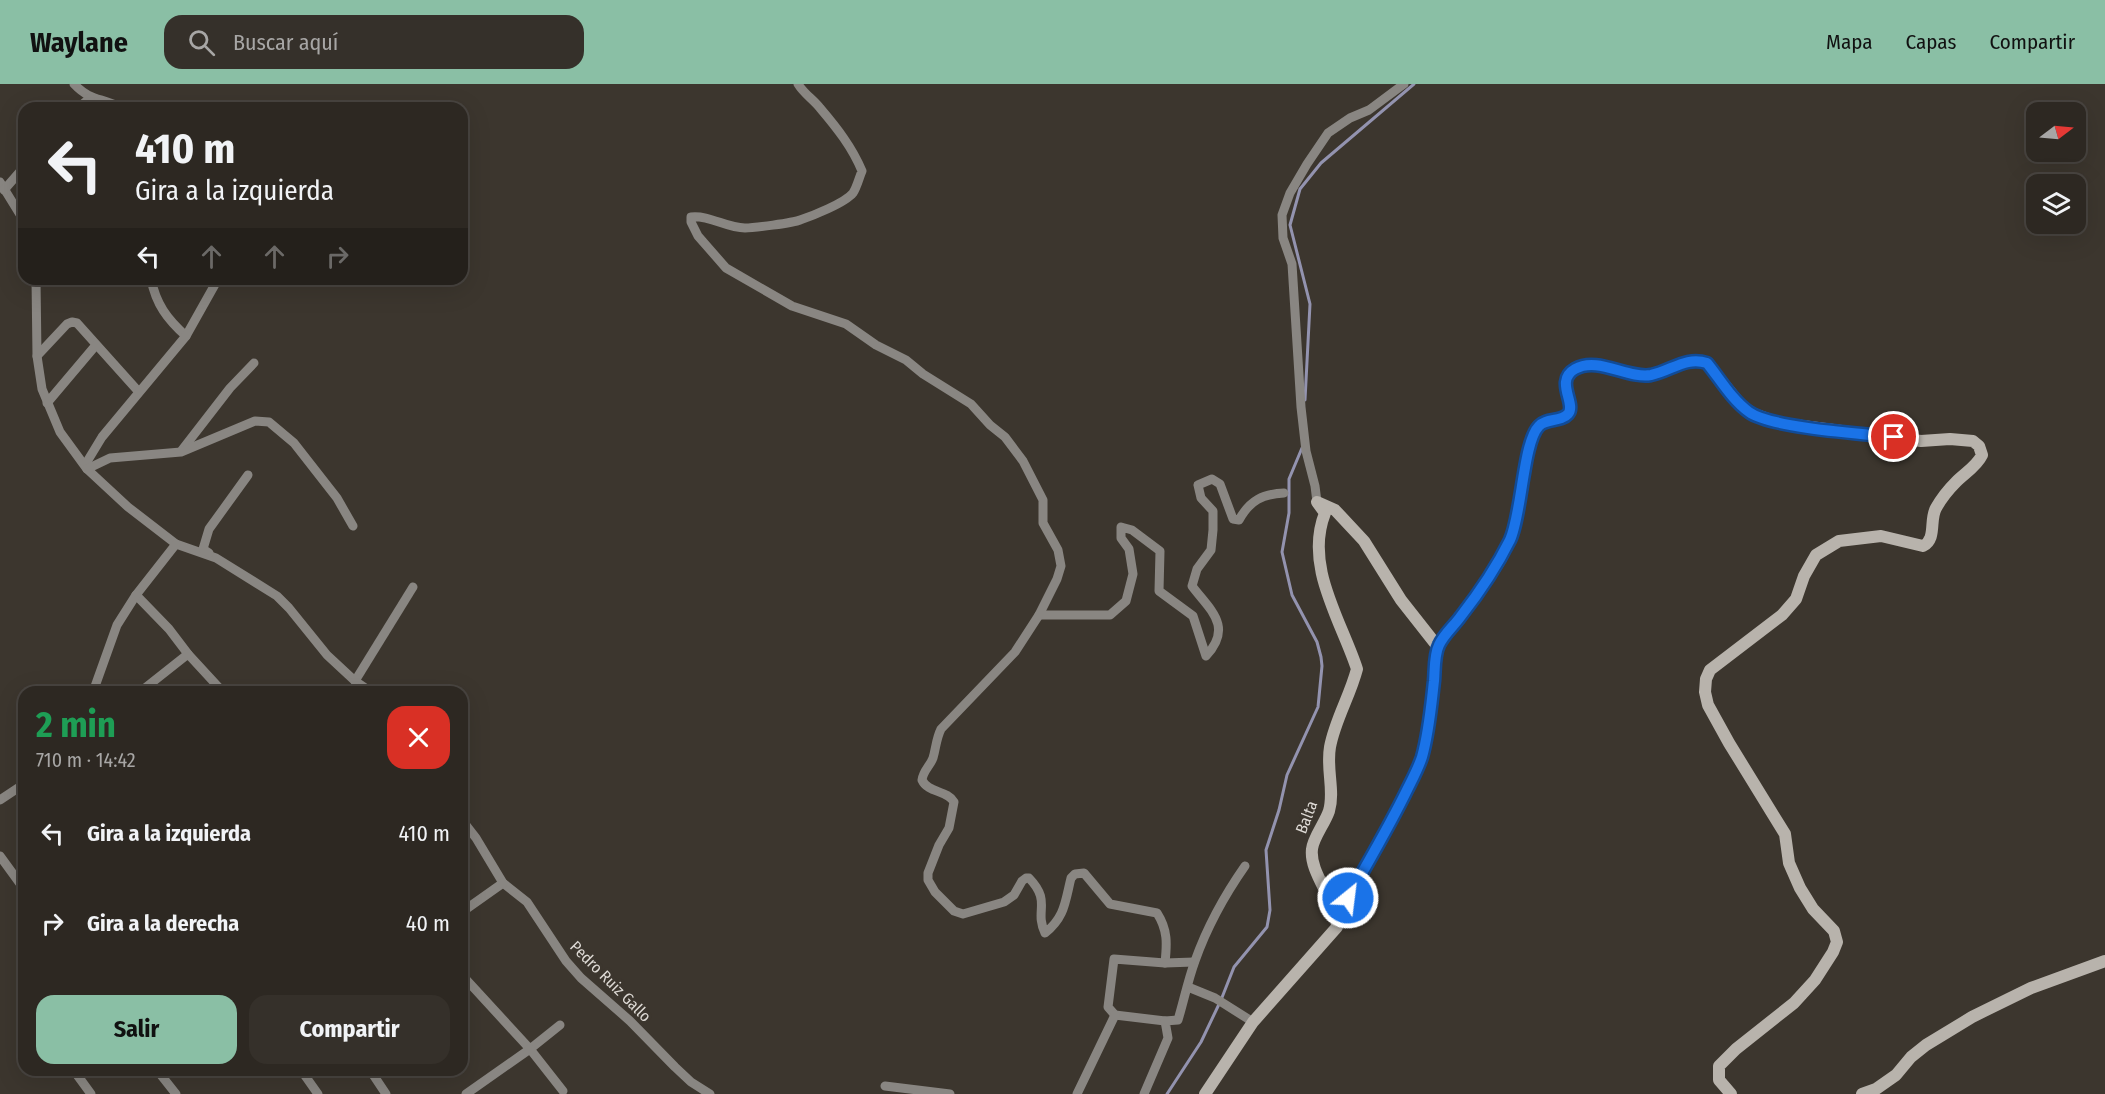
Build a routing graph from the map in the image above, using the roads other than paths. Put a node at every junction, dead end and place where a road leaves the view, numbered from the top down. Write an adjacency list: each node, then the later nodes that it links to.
1 (74, 84): 4 (street)
2 (798, 84): 29 (street)
3 (1404, 84): 23 (street)
4 (90, 98): 5 (street); 6 (street)
5 (85, 102)
6 (102, 102)
7 (18, 172): 8 (street)
8 (2, 186): 9 (street)
9 (18, 211)
10 (36, 285): 15 (street)
11 (153, 285): 13 (street)
12 (215, 285): 13 (street)
13 (186, 336): 17 (street)
14 (96, 345): 15 (street); 17 (street); 18 (street)
15 (38, 356): 18 (street)
16 (254, 363): 19 (street)
17 (138, 391): 20 (street)
18 (46, 403): 20 (street)
19 (181, 452): 20 (street); 24 (street)
20 (86, 467): 25 (street)
21 (248, 475): 26 (street)
22 (1284, 493): 29 (street)
23 (1317, 502): 30 (street); 45 (street, Balta)
24 (353, 526)
25 (176, 544): 26 (street); 28 (street)
26 (216, 558): 32 (street)
27 (413, 588): 32 (street)
28 (136, 595): 31 (street); 33 (street)
29 (1039, 615): 48 (street)
30 (1438, 647): 45 (street); 72 (street)
31 (188, 654): 34 (street); 35 (street)
32 (355, 681): 36 (street)
33 (95, 686)
34 (148, 686)
35 (217, 686)
36 (362, 686)
37 (18, 788): 38 (street)
38 (0, 800)
39 (468, 828): 43 (street, Pedro Ruiz Gallo)
40 (0, 856): 42 (street)
41 (1245, 866): 47 (street)
42 (18, 881)
43 (503, 883): 44 (street); 67 (street, Pedro Ruiz Gallo)
44 (468, 908)
45 (1337, 917): 53 (street)
46 (2105, 961): 73 (street)
47 (1194, 962): 48 (street); 50 (street)
48 (1165, 963): 51 (street)
49 (468, 982): 55 (street)
50 (1188, 987): 52 (street); 53 (street)
51 (1115, 1015): 52 (street); 69 (street)
52 (1165, 1021): 70 (street)
53 (1253, 1022): 71 (street)
54 (560, 1025): 55 (street)
55 (530, 1049): 61 (street); 66 (street)
56 (78, 1076): 62 (street)
57 (162, 1076): 63 (street)
58 (305, 1076): 64 (street)
59 (374, 1076): 65 (street)
60 (885, 1086): 68 (street)
61 (563, 1093)
62 (91, 1094)
63 (176, 1094)
64 (318, 1094)
65 (386, 1094)
66 (466, 1094)
67 (710, 1094)
68 (950, 1094)
69 (1077, 1094)
70 (1144, 1094)
71 (1204, 1094)
72 (1731, 1094)
73 (1862, 1094)

